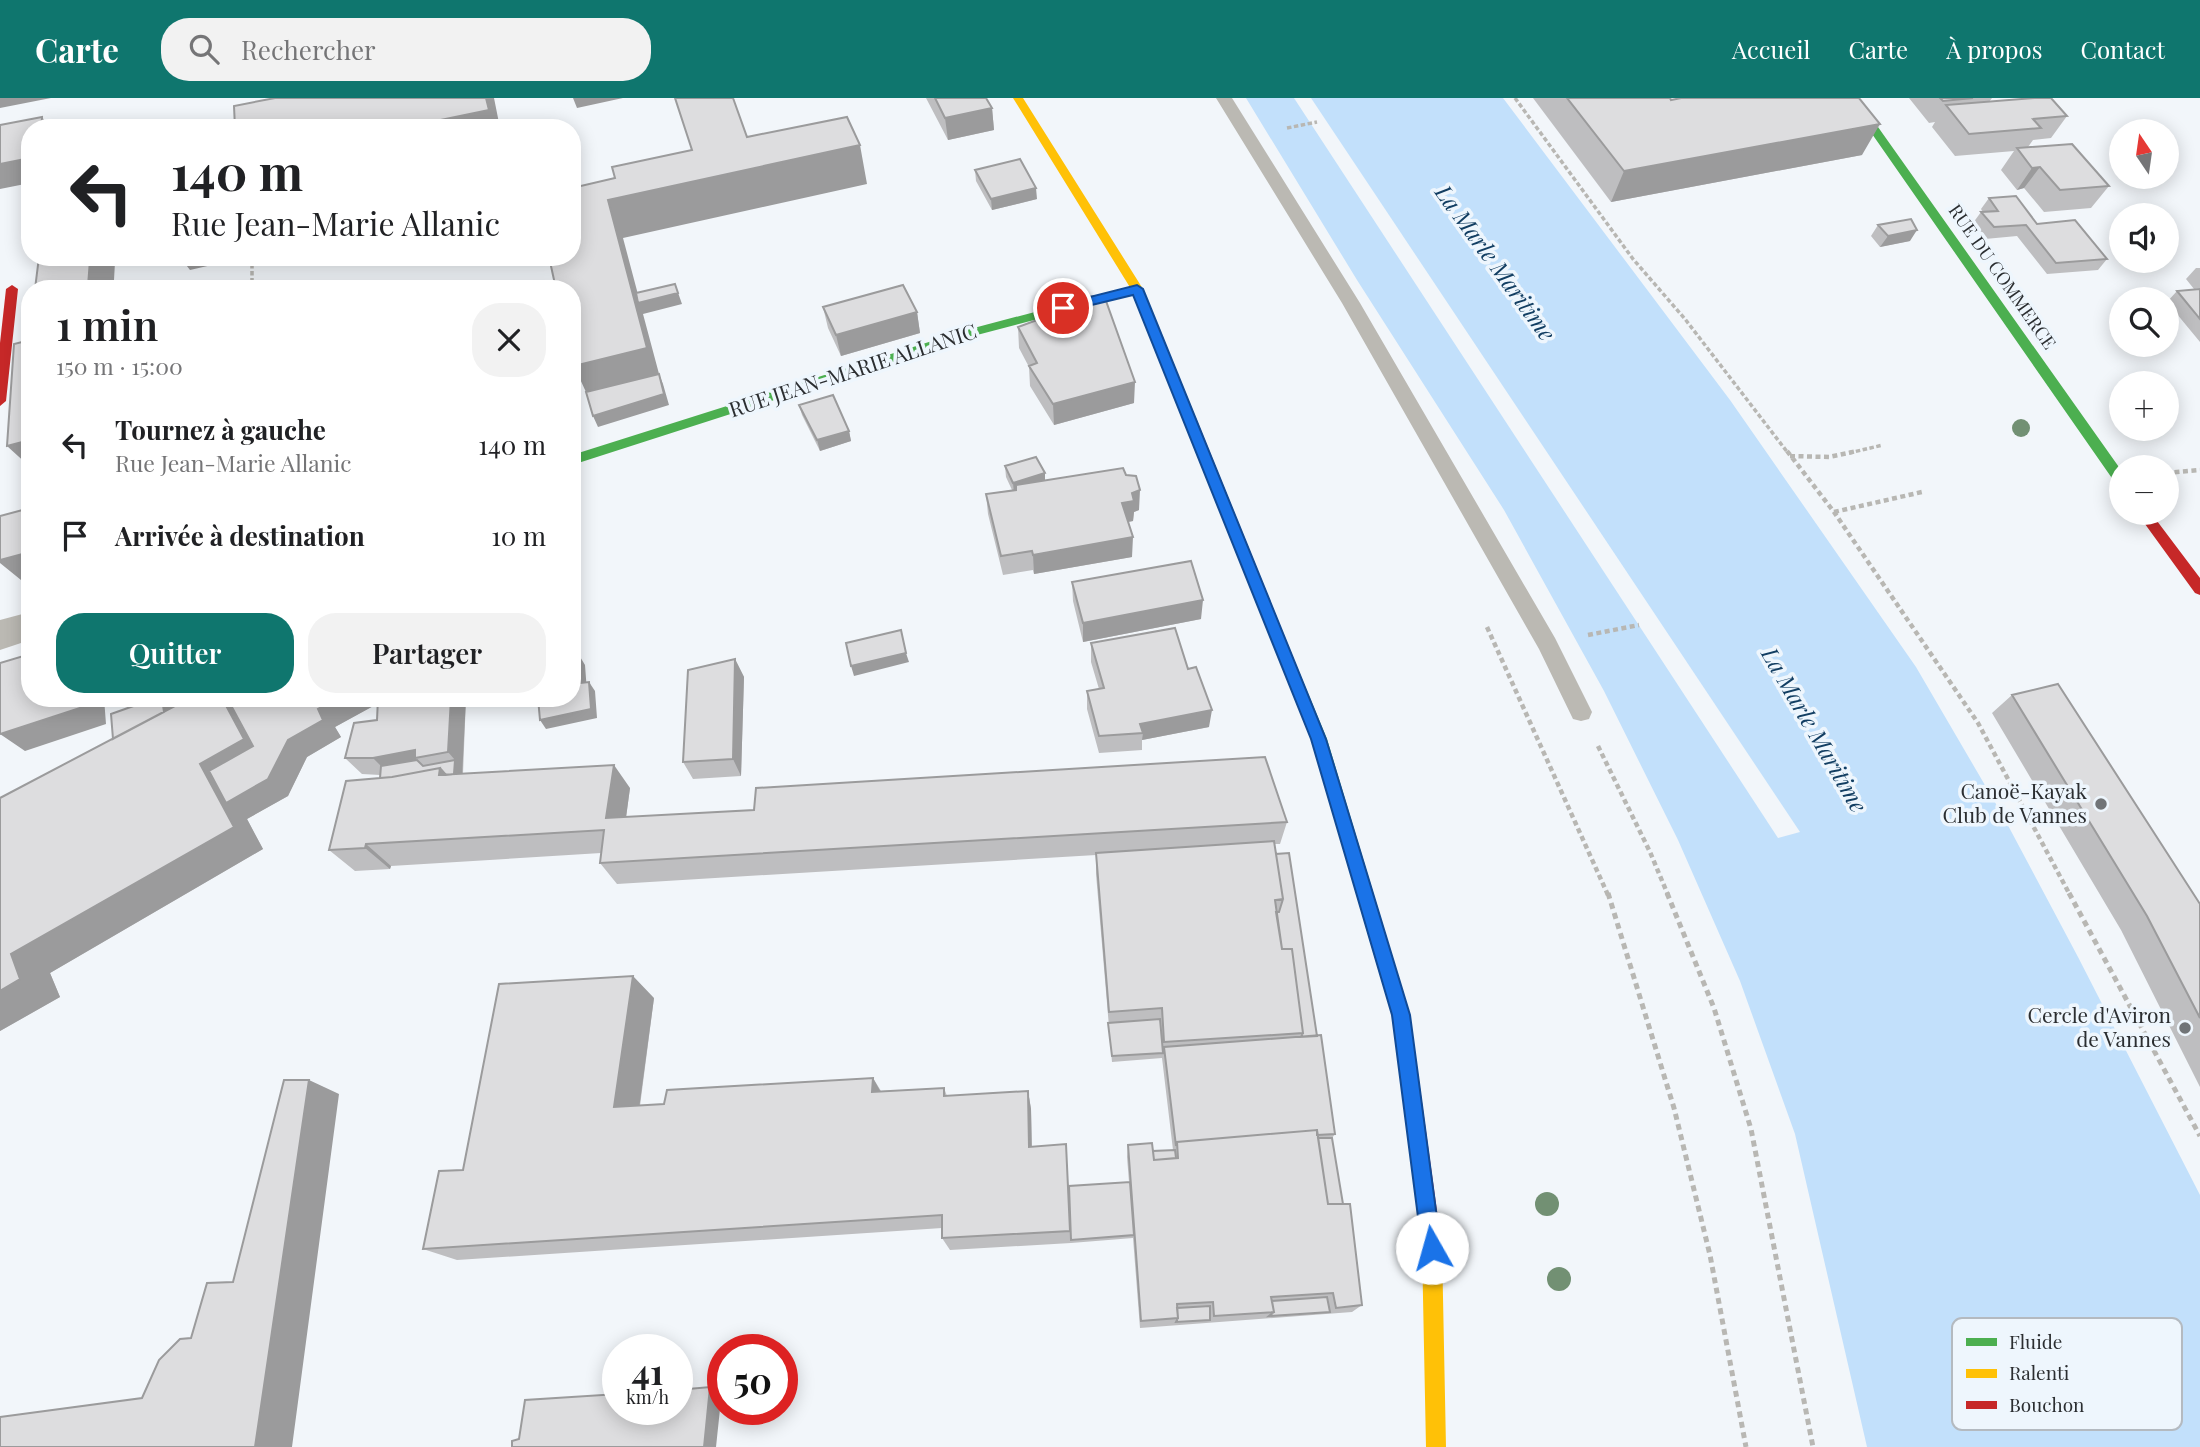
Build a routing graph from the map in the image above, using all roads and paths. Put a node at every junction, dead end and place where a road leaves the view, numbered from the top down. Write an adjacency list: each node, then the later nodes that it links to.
1 (1018, 98): 6 (street)
2 (1224, 98): 22 (lane)
3 (1515, 98): 9 (path)
4 (1849, 98): 11 (street, RUE DU COMMERCE)
5 (12, 289): 7 (street)
6 (1137, 289): 10 (street, RUE JEAN-MARIE ALLANIC); 25 (street)
7 (0, 401)
8 (1883, 445): 9 (path)
9 (1790, 456): 15 (path)
10 (581, 457)
11 (2109, 463)
12 (2200, 470): 13 (path)
13 (2179, 472)
14 (1922, 492): 15 (path)
15 (1834, 512): 24 (path)
16 (2153, 525): 17 (street)
17 (2200, 589)
18 (1484, 621): 26 (path)
19 (1639, 625): 22 (path)
20 (21, 629): 21 (street)
21 (0, 635)
22 (1547, 644): 23 (lane)
23 (1581, 712): 27 (path)
24 (2200, 1136)
25 (1436, 1447)
26 (1746, 1447)
27 (1813, 1447)

